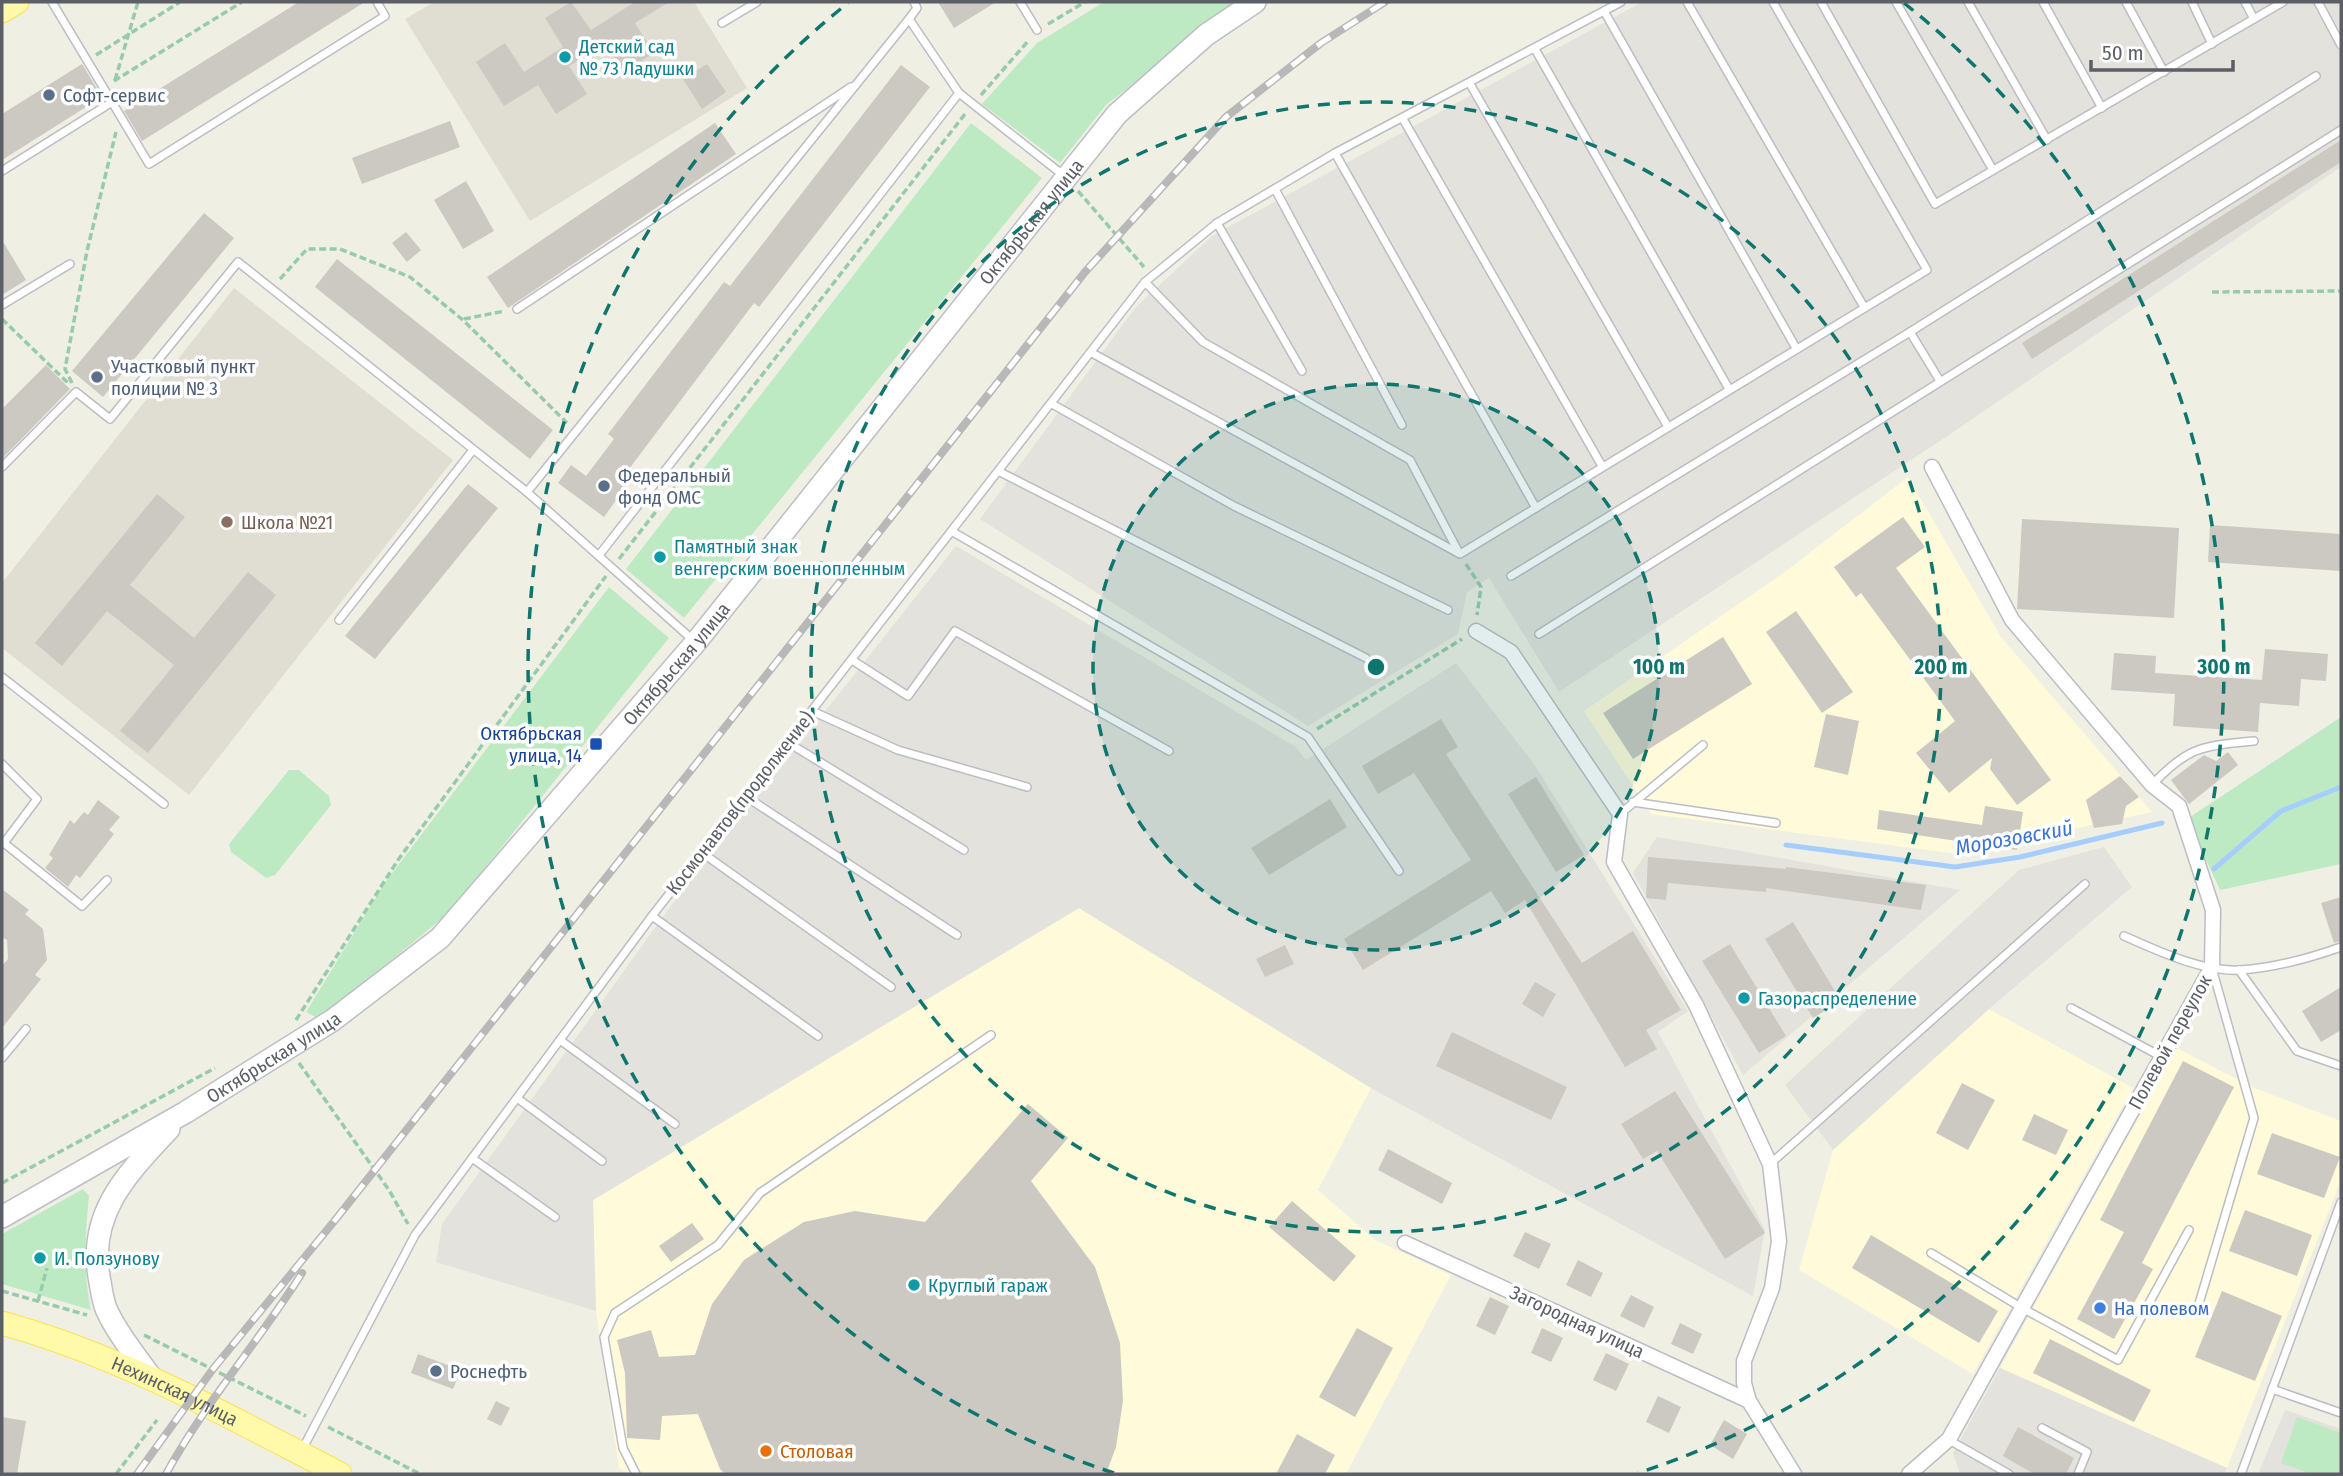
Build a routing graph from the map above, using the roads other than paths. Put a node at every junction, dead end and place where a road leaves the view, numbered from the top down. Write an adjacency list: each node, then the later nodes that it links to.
1 (17, 2): 20 (main road)
2 (51, 2): 34 (lane)
3 (377, 2): 34 (lane)
4 (757, 2): 24 (lane)
5 (914, 2): 22 (lane)
6 (1020, 2): 25 (lane)
7 (1255, 2): 42 (main road, Октябрьская улица)
8 (1621, 2): 21 (lane, Космонавтов(продолжение))
9 (1687, 2): 48 (lane)
10 (1773, 2): 48 (lane)
11 (1821, 2): 40 (lane)
12 (1896, 2): 40 (lane)
13 (1968, 2): 38 (lane)
14 (2043, 2): 35 (lane)
15 (2126, 2): 29 (lane)
16 (2192, 2): 26 (lane)
17 (2245, 2): 23 (lane)
18 (2283, 2): 23 (lane)
19 (2318, 2): 27 (lane)
20 (2, 11)
21 (1604, 11): 28 (lane, Космонавтов(продолжение)); 51 (lane)
22 (909, 19): 31 (lane); 33 (lane)
23 (2254, 19): 26 (lane)
24 (722, 23)
25 (1037, 30)
26 (2213, 44): 29 (lane)
27 (2341, 45)
28 (1535, 49): 32 (lane, Космонавтов(продолжение)); 55 (lane)
29 (2164, 72): 35 (lane)
30 (2316, 76): 50 (lane)
31 (858, 83): 49 (lane); 64 (lane)
32 (1470, 84): 36 (lane, Космонавтов(продолжение)); 58 (lane)
33 (959, 93): 42 (lane); 67 (lane)
34 (112, 102): 41 (lane)
35 (2102, 108): 38 (lane)
36 (1403, 119): 39 (lane, Космонавтов(продолжение)); 60 (lane)
37 (2341, 130): 54 (lane)
38 (2047, 140): 40 (lane)
39 (1335, 153): 43 (lane, Космонавтов(продолжение)); 65 (lane)
40 (1993, 170)
41 (2, 171)
42 (1066, 178): 74 (main road, Октябрьская улица)
43 (1275, 189): 44 (lane, Космонавтов(продолжение)); 57 (lane)
44 (1217, 223): 46 (lane, Космонавтов(продолжение)); 53 (lane)
45 (70, 264): 47 (lane)
46 (1149, 279): 52 (lane, Космонавтов(продолжение)); 68 (lane)
47 (2, 305)
48 (1864, 307): 51 (lane)
49 (517, 309)
50 (1910, 332): 54 (lane); 69 (lane)
51 (1796, 348): 55 (lane)
52 (1092, 353): 56 (lane, Космонавтов(продолжение)); 68 (lane)
53 (1302, 372)
54 (1940, 381): 73 (lane)
55 (1729, 389): 58 (lane)
56 (1052, 404): 63 (lane, Космонавтов(продолжение)); 70 (lane)
57 (1402, 425)
58 (1668, 427): 60 (lane)
59 (473, 450): 61 (lane); 64 (lane); 71 (lane)
60 (1602, 466): 65 (lane)
61 (2, 467)
62 (1932, 467): 84 (street, Полевой переулок)
63 (1000, 472): 66 (lane, Космонавтов(продолжение)); 75 (lane)
64 (527, 492): 67 (lane)
65 (1536, 508): 68 (lane)
66 (953, 532): 76 (lane, Космонавтов(продолжение)); 93 (lane)
67 (600, 554): 74 (lane)
68 (1460, 554)
69 (1511, 576)
70 (1448, 610)
71 (339, 620)
72 (1476, 631): 89 (street)
73 (1539, 634)
74 (696, 642): 112 (main road, Октябрьская улица)
75 (1366, 657)
76 (852, 660): 78 (lane, Космонавтов(продолжение)); 82 (lane)
77 (2, 677): 88 (lane)
78 (812, 711): 80 (lane, Космонавтов(продолжение)); 85 (lane)
79 (2254, 741): 84 (lane)
80 (787, 742): 86 (lane, Космонавтов(продолжение)); 91 (lane)
81 (1703, 745): 87 (lane)
82 (1169, 751)
83 (2, 764): 94 (lane)
84 (2152, 785): 100 (street, Полевой переулок)
85 (1027, 787)
86 (745, 796): 92 (lane, Космонавтов(продолжение)); 97 (lane)
87 (1633, 803): 89 (lane); 90 (lane)
88 (164, 804)
89 (1620, 814): 116 (street)
90 (1776, 823)
91 (964, 850)
92 (701, 852): 96 (lane, Космонавтов(продолжение)); 102 (lane)
93 (1399, 871)
94 (107, 880)
95 (2085, 884): 116 (lane)
96 (652, 916): 106 (lane); 107 (lane, Космонавтов(продолжение))
97 (957, 935)
98 (2124, 936): 100 (lane)
99 (2341, 947): 101 (lane)
100 (2212, 967): 101 (lane); 108 (street, Полевой переулок); 123 (lane)
101 (2239, 970): 110 (lane)
102 (891, 988)
103 (2071, 1008): 108 (lane)
104 (26, 1029): 109 (lane)
105 (991, 1035): 134 (lane)
106 (818, 1036)
107 (560, 1040): 111 (lane, Космонавтов(продолжение)); 113 (lane)
108 (2162, 1056): 124 (street, Полевой переулок)
109 (2, 1058)
110 (2341, 1066)
111 (517, 1098): 114 (lane, Космонавтов(продолжение)); 115 (lane)
112 (186, 1112): 118 (main road, Октябрьская улица); 126 (main road)
113 (675, 1124)
114 (472, 1158): 119 (lane); 132 (lane, Космонавтов(продолжение))
115 (602, 1161)
116 (1770, 1164): 128 (street)
117 (2341, 1202): 127 (lane)
118 (2, 1217)
119 (555, 1217)
120 (2189, 1230): 124 (lane)
121 (1405, 1243): 128 (street, Загородная улица)
122 (1931, 1253): 124 (lane)
123 (2198, 1307)
124 (2022, 1308): 131 (street, Полевой переулок)
125 (2, 1323): 126 (main road, Нехинская улица)
126 (150, 1376): 132 (main road, Нехинская улица)
127 (2272, 1389): 129 (lane); 139 (lane)
128 (1749, 1401): 135 (street)
129 (2341, 1413)
130 (2042, 1428): 138 (lane)
131 (1949, 1439): 136 (street, Полевой переулок); 137 (lane)
132 (300, 1454): 133 (main road, Нехинская улица)
133 (340, 1474)
134 (636, 1474)
135 (1794, 1474)
136 (1909, 1474)
137 (2009, 1474)
138 (2078, 1474)
139 (2241, 1474)

